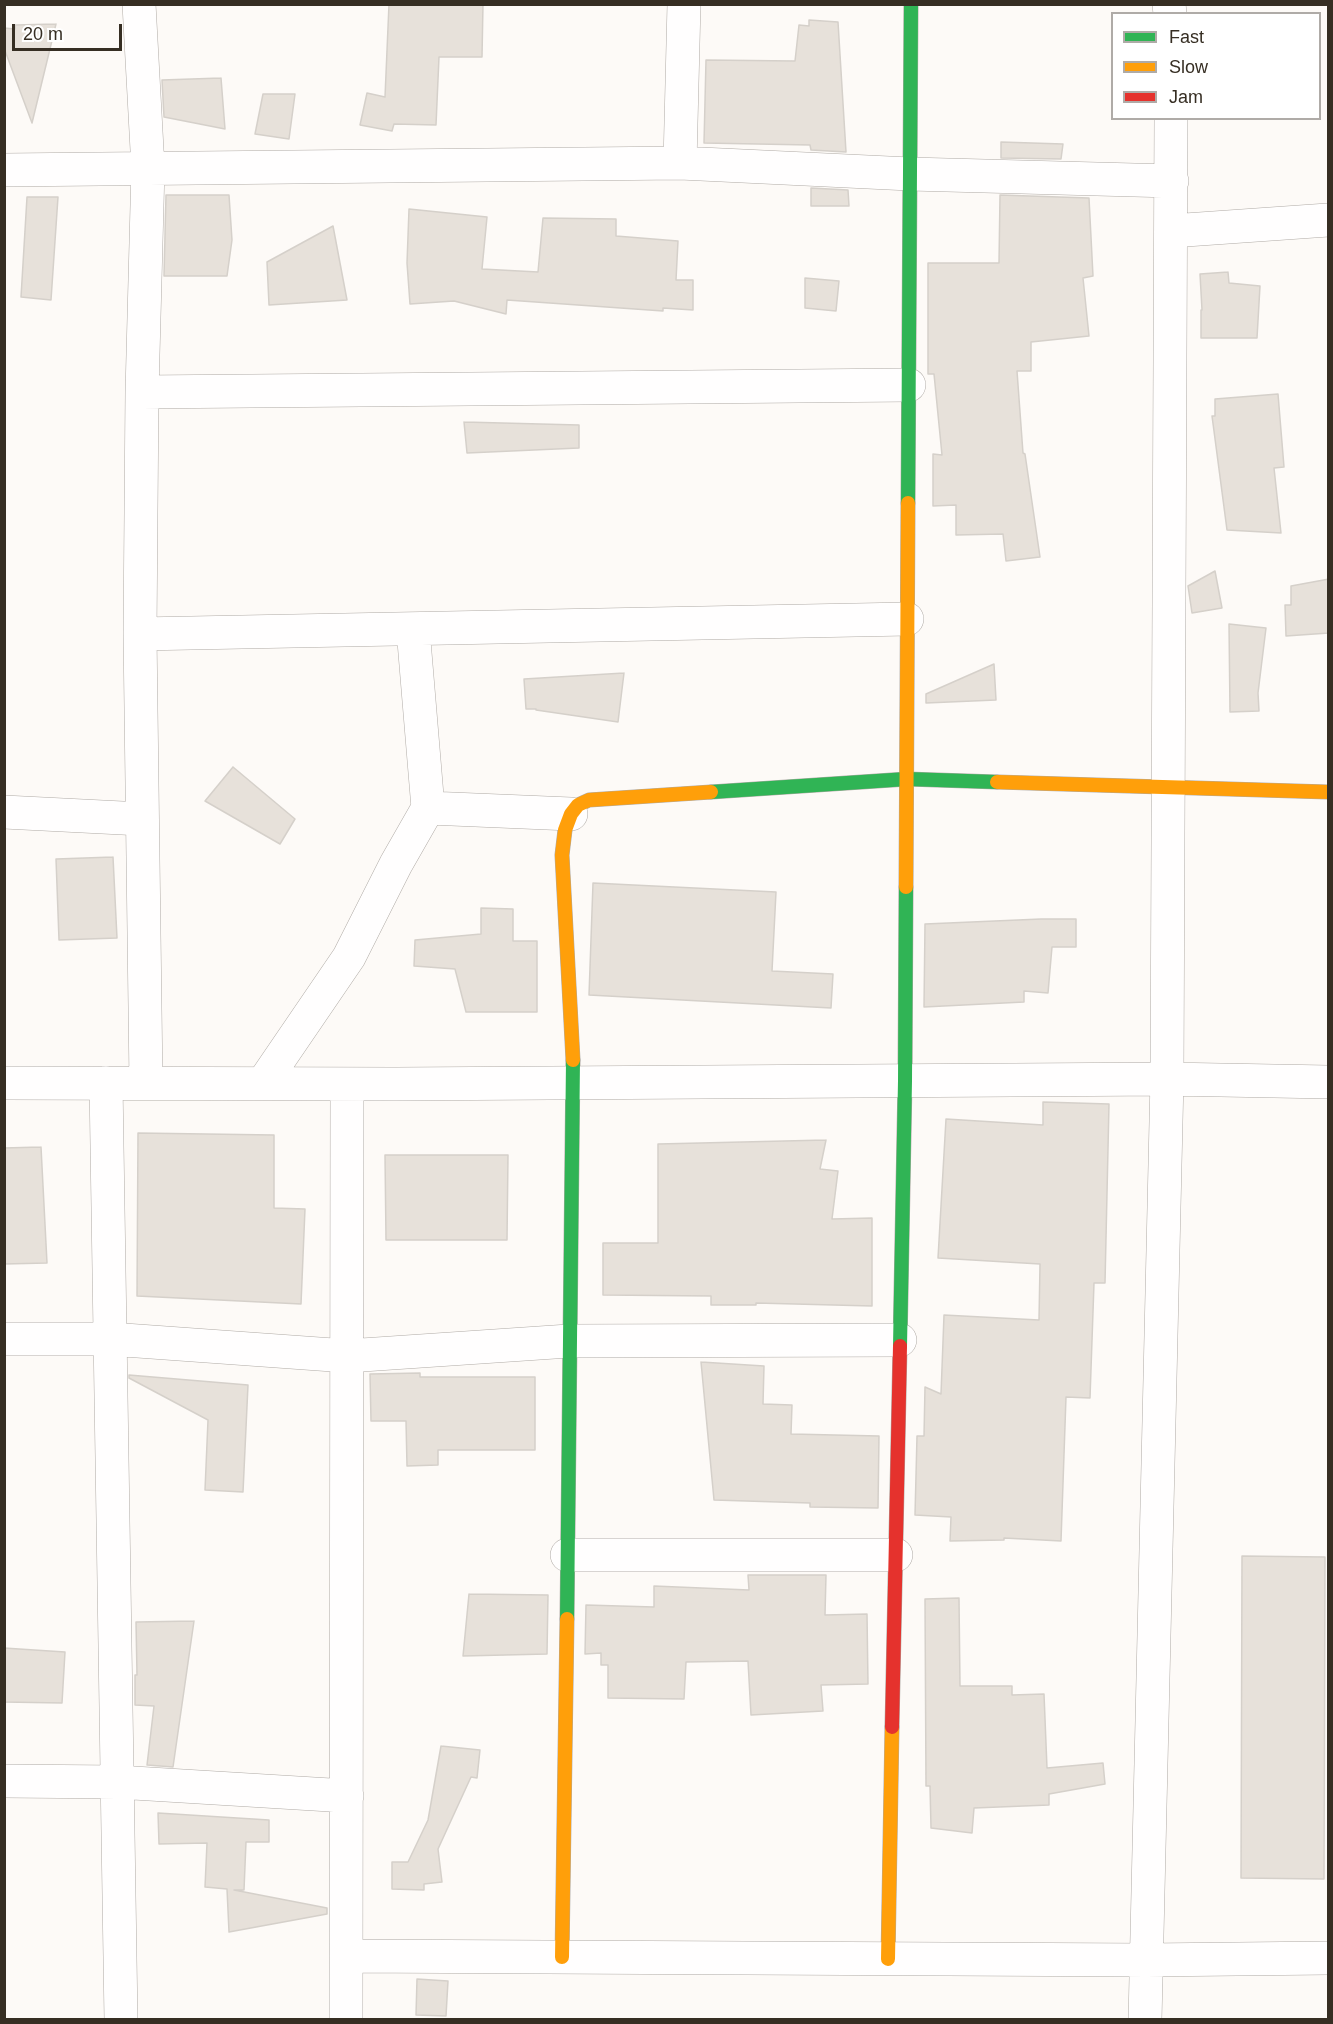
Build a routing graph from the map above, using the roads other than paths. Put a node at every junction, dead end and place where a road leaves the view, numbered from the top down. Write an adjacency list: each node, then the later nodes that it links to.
1 (139, 4): 6 (street)
2 (684, 4): 5 (street)
3 (910, 4): 8 (street)
4 (1171, 120): 9 (street)
5 (680, 163): 6 (street); 8 (street)
6 (148, 168): 7 (street); 13 (street)
7 (4, 170)
8 (910, 174): 9 (street); 12 (street)
9 (1172, 181): 11 (street)
10 (1329, 220): 11 (street)
11 (1171, 231): 18 (street)
12 (909, 385): 13 (street); 14 (street)
13 (142, 392): 16 (street)
14 (907, 619): 15 (street); 17 (street)
15 (413, 629): 16 (street); 20 (street)
16 (140, 634): 23 (street)
17 (907, 779): 18 (street); 22 (street); 25 (street)
18 (1167, 787): 19 (street); 24 (street)
19 (1329, 792)
20 (428, 808): 22 (street); 29 (street)
21 (4, 812): 23 (street)
22 (571, 814): 30 (street)
23 (142, 819): 26 (street)
24 (1167, 1079): 25 (street); 31 (street); 47 (street)
25 (905, 1081): 30 (street); 36 (street)
26 (146, 1082): 28 (street); 29 (street)
27 (4, 1083): 28 (street)
28 (106, 1083): 34 (street)
29 (263, 1083): 32 (street)
30 (574, 1083): 32 (street); 35 (street)
31 (1329, 1083)
32 (347, 1084): 37 (street)
33 (4, 1339): 34 (street)
34 (110, 1339): 37 (street); 41 (street)
35 (569, 1341): 36 (street); 37 (street); 39 (street)
36 (900, 1341): 38 (street)
37 (347, 1356): 42 (street)
38 (896, 1555): 39 (street); 46 (street)
39 (567, 1556): 44 (street)
40 (4, 1781): 41 (street)
41 (117, 1782): 42 (street); 48 (street)
42 (347, 1796): 43 (street)
43 (346, 1956): 44 (street); 49 (street)
44 (562, 1957): 46 (street)
45 (1329, 1958): 47 (street)
46 (888, 1959): 47 (street)
47 (1147, 1960): 50 (street)
48 (121, 2019)
49 (346, 2019)
50 (1145, 2019)

